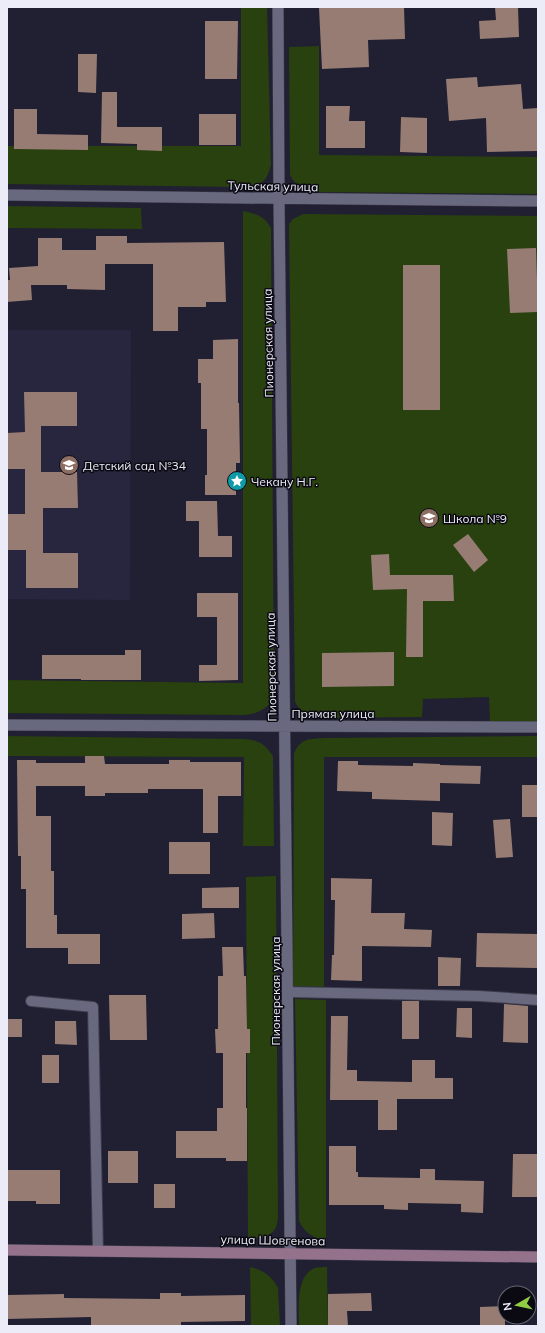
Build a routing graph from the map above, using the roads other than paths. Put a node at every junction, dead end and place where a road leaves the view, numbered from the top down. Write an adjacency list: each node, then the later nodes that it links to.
1 (278, 7): 3 (street, Пионерская улица)
2 (7, 195): 3 (street, Тульская улица)
3 (278, 199): 4 (street, Тульская улица); 6 (street, Пионерская улица)
4 (538, 201)
5 (7, 725): 6 (street, Прямая улица)
6 (285, 726): 7 (street, Прямая улица); 8 (street, Пионерская улица)
7 (538, 727)
8 (288, 992): 9 (lane); 13 (street, Пионерская улица)
9 (538, 1000)
10 (31, 1001): 12 (lane)
11 (7, 1250): 12 (main road, улица Шовгенова)
12 (98, 1251): 13 (main road, улица Шовгенова)
13 (290, 1253): 14 (main road, улица Шовгенова); 15 (street, Пионерская улица)
14 (538, 1257)
15 (291, 1326)

